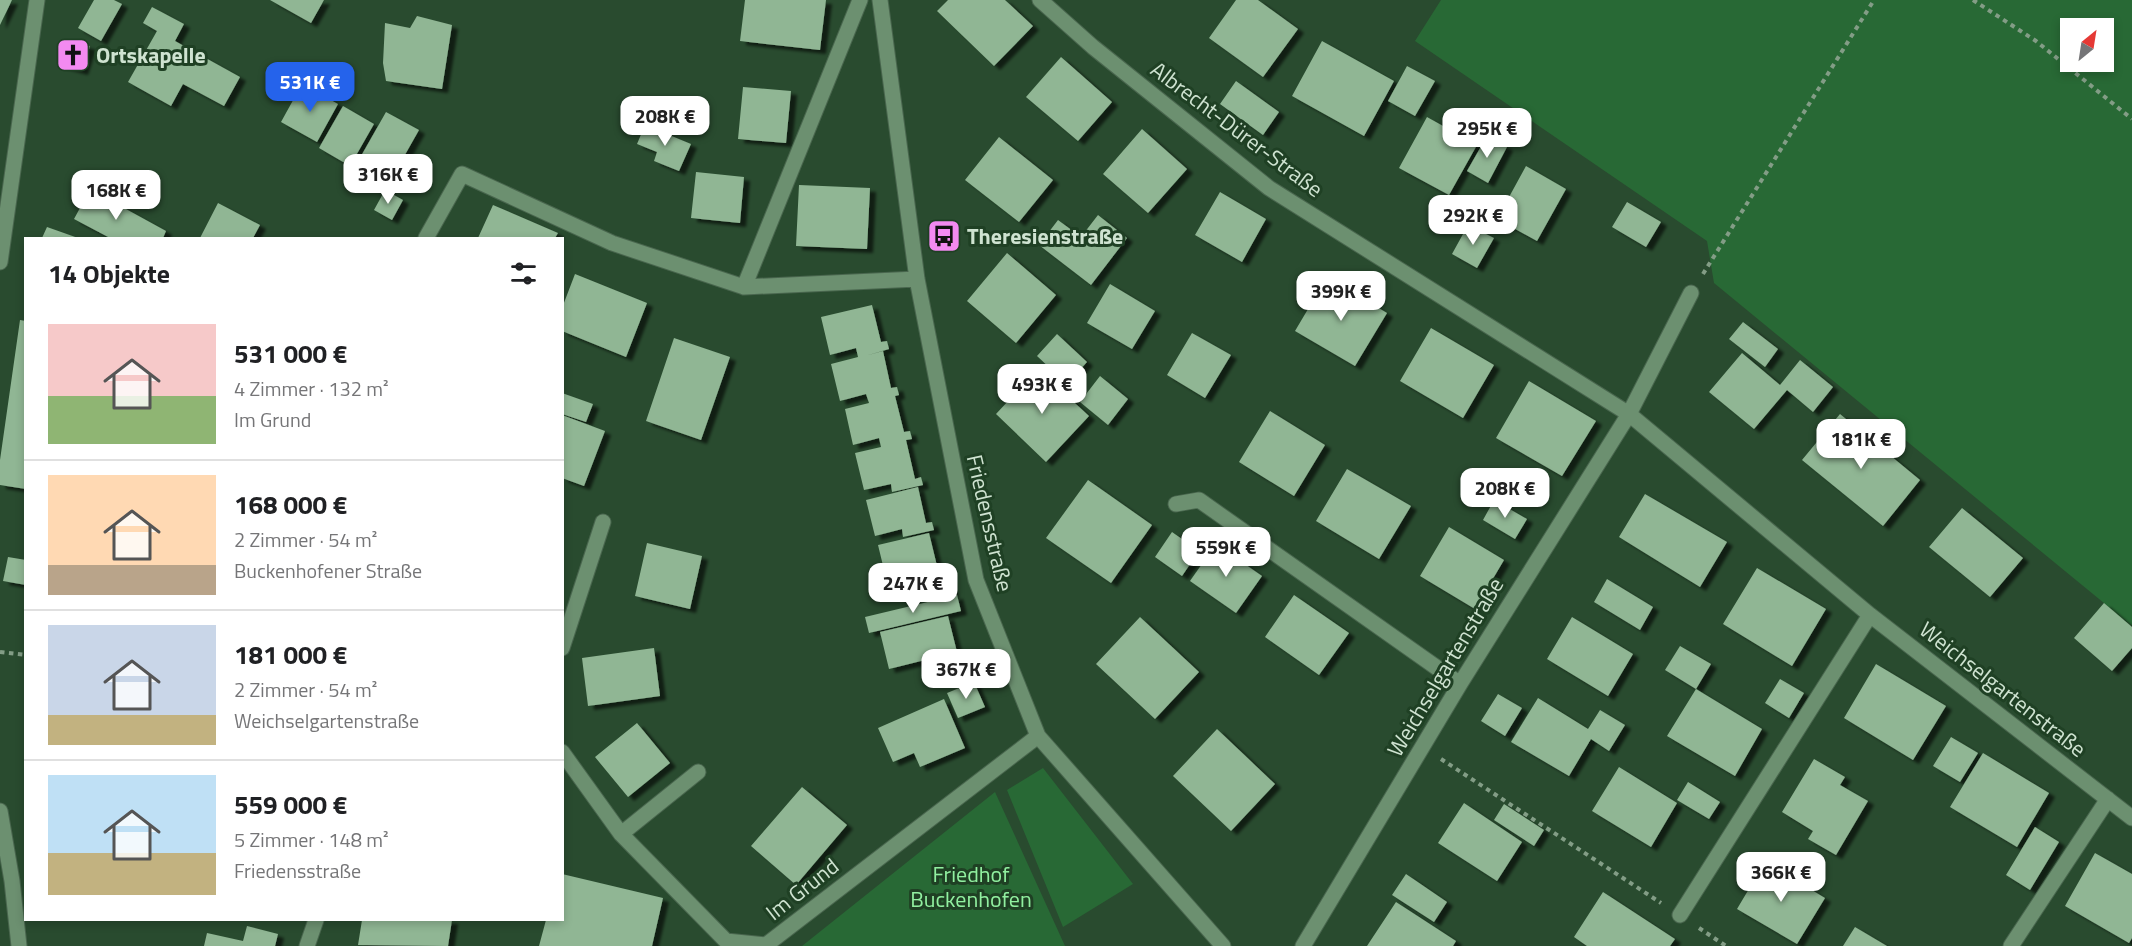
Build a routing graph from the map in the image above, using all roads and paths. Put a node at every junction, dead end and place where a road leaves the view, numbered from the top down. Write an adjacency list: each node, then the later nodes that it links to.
1 (36, 0): 9 (street)
2 (860, 0): 11 (street)
3 (880, 0): 10 (street, Friedensstraße)
4 (1041, 0): 13 (street, Albrecht-Dürer-Straße)
5 (1874, 0): 12 (path)
6 (1973, 0): 7 (path)
7 (2132, 118)
8 (427, 237): 11 (street)
9 (0, 262)
10 (917, 279): 11 (street); 21 (street, Friedensstraße)
11 (744, 287)
12 (1691, 293): 13 (street, Weichselgartenstraße)
13 (1629, 414): 16 (street, Weichselgartenstraße); 20 (street, Weichselgartenstraße)
14 (1176, 504): 20 (street)
15 (603, 522): 17 (street)
16 (1870, 615): 25 (street, Weichselgartenstraße); 29 (street)
17 (564, 642)
18 (0, 652): 19 (path)
19 (24, 655)
20 (1460, 684): 22 (street, Weichselgartenstraße)
21 (1038, 736): 28 (street, Im Grund); 33 (street, Friedensstraße)
22 (1422, 747): 29 (path); 34 (street, Weichselgartenstraße)
23 (564, 755): 28 (street, Im Grund)
24 (699, 772): 28 (street)
25 (2108, 799): 27 (street, Weichselgartenstraße); 36 (street)
26 (0, 811): 31 (street)
27 (2132, 818)
28 (621, 834)
29 (1680, 915): 35 (path)
30 (316, 921): 32 (street)
31 (19, 946)
32 (306, 946)
33 (1223, 946)
34 (1303, 946)
35 (1726, 946)
36 (2011, 946)

